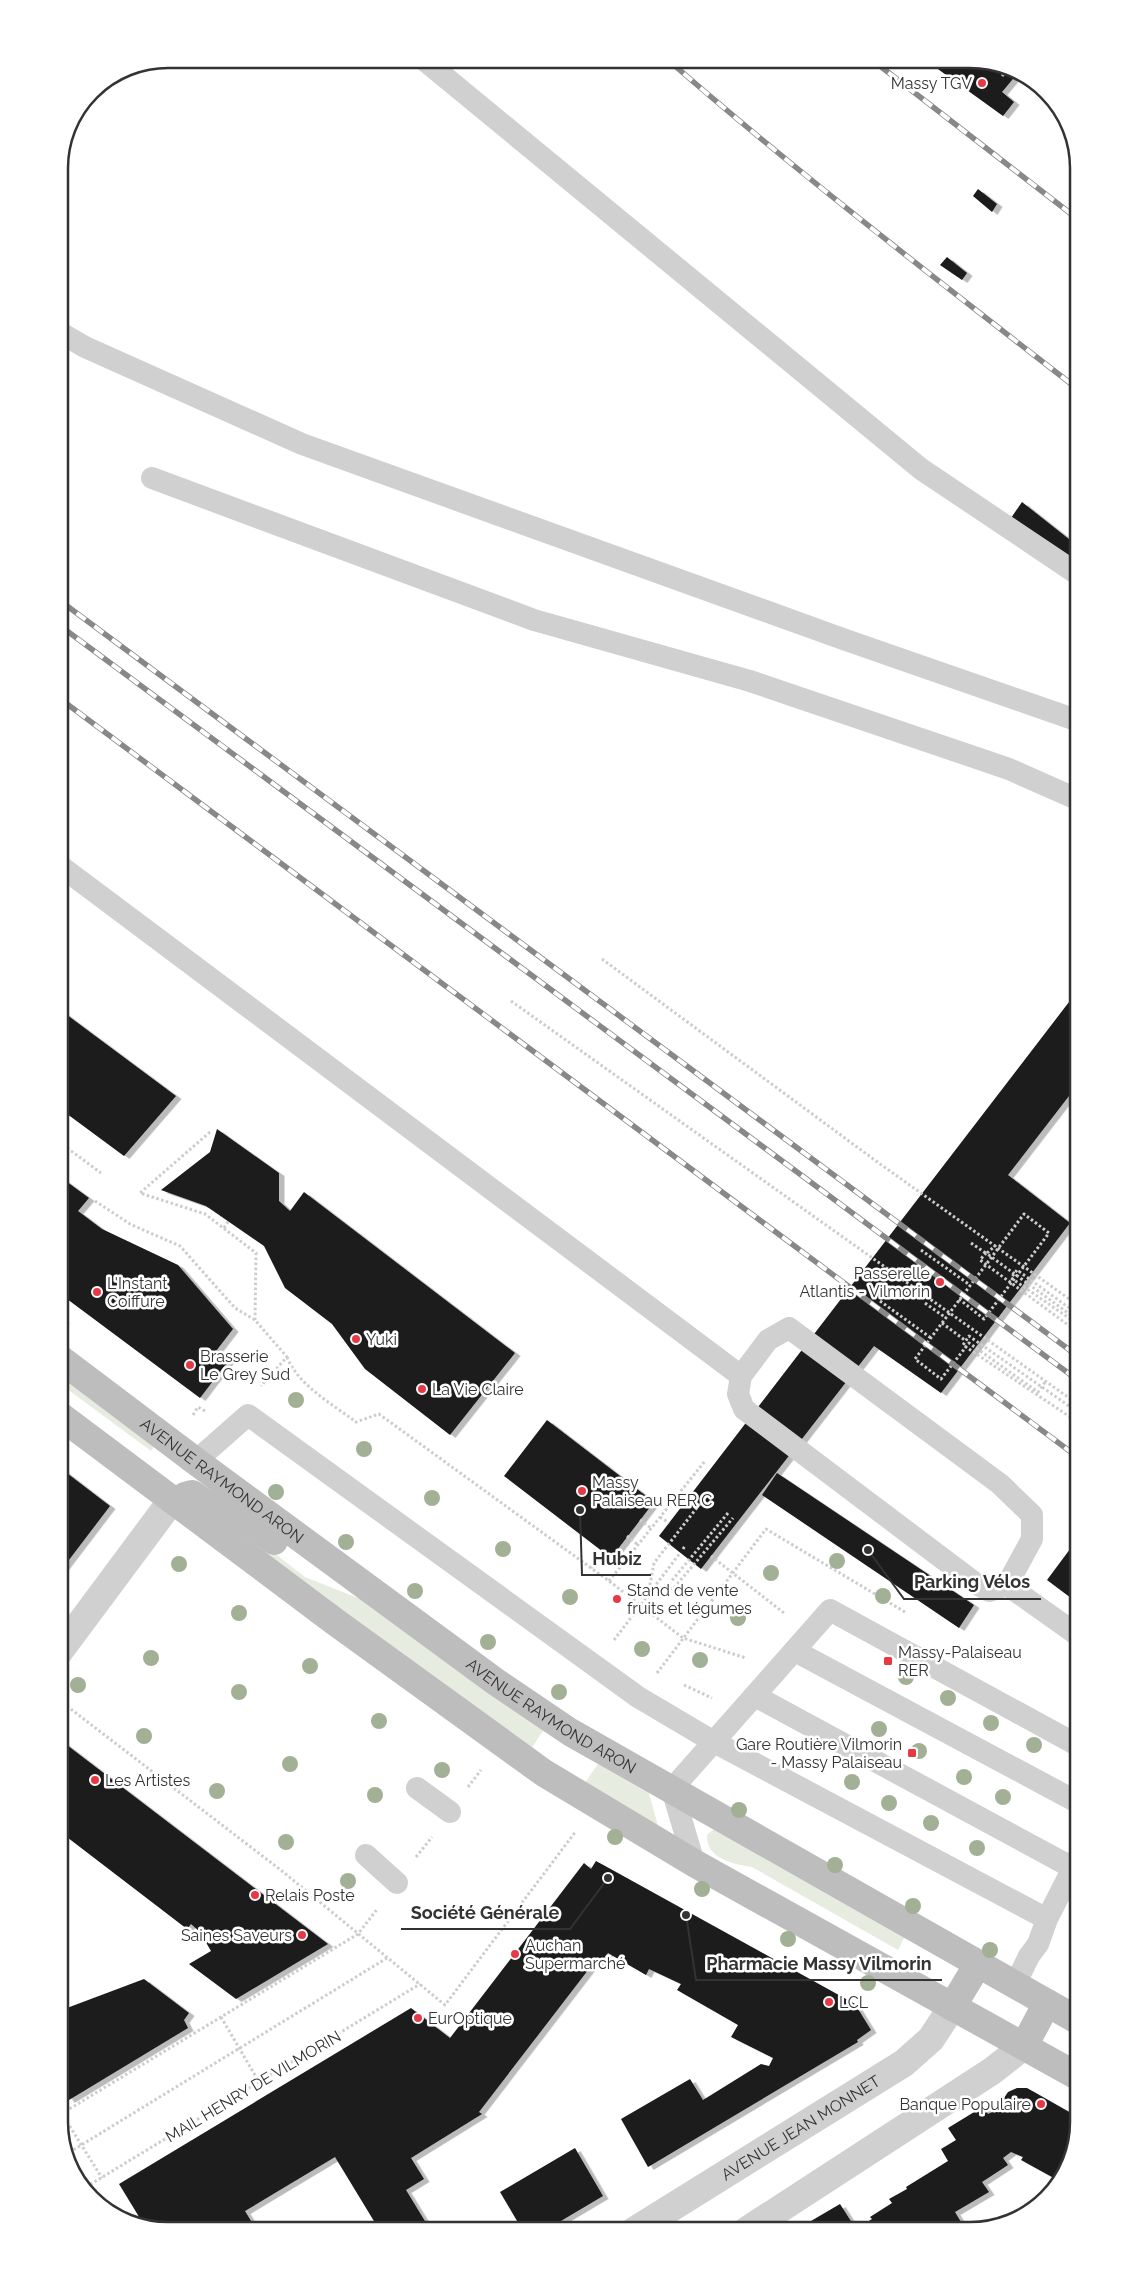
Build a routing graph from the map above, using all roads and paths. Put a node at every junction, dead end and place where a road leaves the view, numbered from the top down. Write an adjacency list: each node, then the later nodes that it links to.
1 (434, 68): 4 (lane)
2 (68, 337): 5 (lane)
3 (152, 478): 6 (lane)
4 (1070, 569)
5 (1070, 718)
6 (1070, 796)
7 (68, 872): 40 (lane)
8 (602, 959): 17 (path)
9 (511, 1001): 28 (path)
10 (210, 1132): 15 (path)
11 (68, 1149): 12 (path)
12 (101, 1173)
13 (95, 1200): 33 (path)
14 (229, 1220): 15 (path)
15 (224, 1228): 33 (path)
16 (971, 1243): 18 (path)
17 (996, 1245): 18 (path); 24 (path)
18 (980, 1249): 20 (path)
19 (921, 1250): 22 (path)
20 (990, 1257): 21 (path); 21 (path); 22 (path)
21 (1016, 1275): 23 (path); 29 (path); 30 (path); 32 (path); 35 (path)
22 (970, 1285): 23 (path)
23 (959, 1299): 31 (path)
24 (1070, 1299)
25 (880, 1301): 36 (path)
26 (925, 1303): 27 (path)
27 (933, 1308): 28 (path); 31 (path)
28 (942, 1308): 41 (path)
29 (1070, 1308)
30 (1070, 1314)
31 (946, 1318): 34 (path)
32 (1070, 1319)
33 (255, 1320): 38 (path)
34 (942, 1323): 36 (path); 37 (path)
35 (1070, 1326)
36 (930, 1338): 41 (path)
37 (966, 1341): 44 (path); 47 (path)
38 (287, 1357): 42 (path); 65 (path)
39 (68, 1365): 50 (street, AVENUE RAYMOND ARON)
40 (741, 1376): 68 (lane); 68 (lane)
41 (1046, 1381): 43 (path)
42 (256, 1392)
43 (1070, 1398)
44 (1070, 1407)
45 (193, 1414): 46 (path)
46 (210, 1414)
47 (1070, 1418)
48 (68, 1422): 52 (street)
49 (705, 1461): 54 (path)
50 (198, 1463): 52 (street); 69 (street, AVENUE RAYMOND ARON); 78 (lane)
51 (706, 1496): 70 (path)
52 (172, 1500): 69 (street); 75 (street); 90 (street)
53 (728, 1513): 70 (path)
54 (660, 1517): 57 (path); 58 (path)
55 (733, 1518): 70 (path)
56 (640, 1520): 58 (path)
57 (669, 1523)
58 (651, 1528): 60 (path)
59 (627, 1536): 60 (path)
60 (638, 1545): 67 (path)
61 (603, 1553): 65 (path)
62 (680, 1553): 70 (path)
63 (711, 1556): 66 (path)
64 (823, 1562): 66 (path)
65 (591, 1568): 67 (path)
66 (734, 1572): 72 (path); 74 (path)
67 (610, 1581): 71 (path)
68 (1007, 1585): 73 (lane)
69 (371, 1589): 85 (street, AVENUE RAYMOND ARON)
70 (649, 1593): 71 (path)
71 (639, 1606): 74 (path); 78 (path)
72 (784, 1613)
73 (1070, 1630)
74 (683, 1638): 77 (path); 80 (path)
75 (68, 1640)
76 (795, 1651): 79 (lane); 81 (lane); 86 (lane)
77 (749, 1659)
78 (594, 1667): 80 (lane)
79 (754, 1696): 82 (lane); 89 (lane)
80 (638, 1697): 82 (lane)
81 (1070, 1741)
82 (714, 1742): 85 (lane); 94 (lane)
83 (484, 1766): 87 (path)
84 (417, 1788): 87 (lane)
85 (672, 1790): 90 (lane); 96 (street, AVENUE RAYMOND ARON)
86 (1070, 1798)
87 (450, 1812)
88 (366, 1855): 92 (lane)
89 (1070, 1859)
90 (694, 1862): 100 (street)
91 (1070, 1874): 94 (lane)
92 (397, 1883)
93 (370, 1918): 102 (path)
94 (1047, 1919): 98 (lane)
95 (387, 1958): 104 (path)
96 (978, 1964): 98 (street, AVENUE RAYMOND ARON); 100 (street)
97 (420, 1984): 106 (path, MAIL HENRY DE VILMORIN)
98 (1015, 1984): 99 (street, AVENUE RAYMOND ARON)
99 (1047, 2003): 101 (street, AVENUE RAYMOND ARON); 103 (street)
100 (952, 2007): 103 (street); 113 (street, AVENUE JEAN MONNET)
101 (1070, 2016)
102 (221, 2017): 104 (path); 107 (path)
103 (1024, 2046): 105 (street); 114 (street)
104 (240, 2048): 106 (path); 109 (path)
105 (1070, 2071)
106 (259, 2082): 111 (path, MAIL HENRY DE VILMORIN)
107 (68, 2110)
108 (68, 2125): 109 (path)
109 (81, 2145): 110 (path); 111 (path)
110 (72, 2151)
111 (102, 2178): 112 (path, MAIL HENRY DE VILMORIN)
112 (90, 2185)
113 (648, 2222)
114 (760, 2222)

